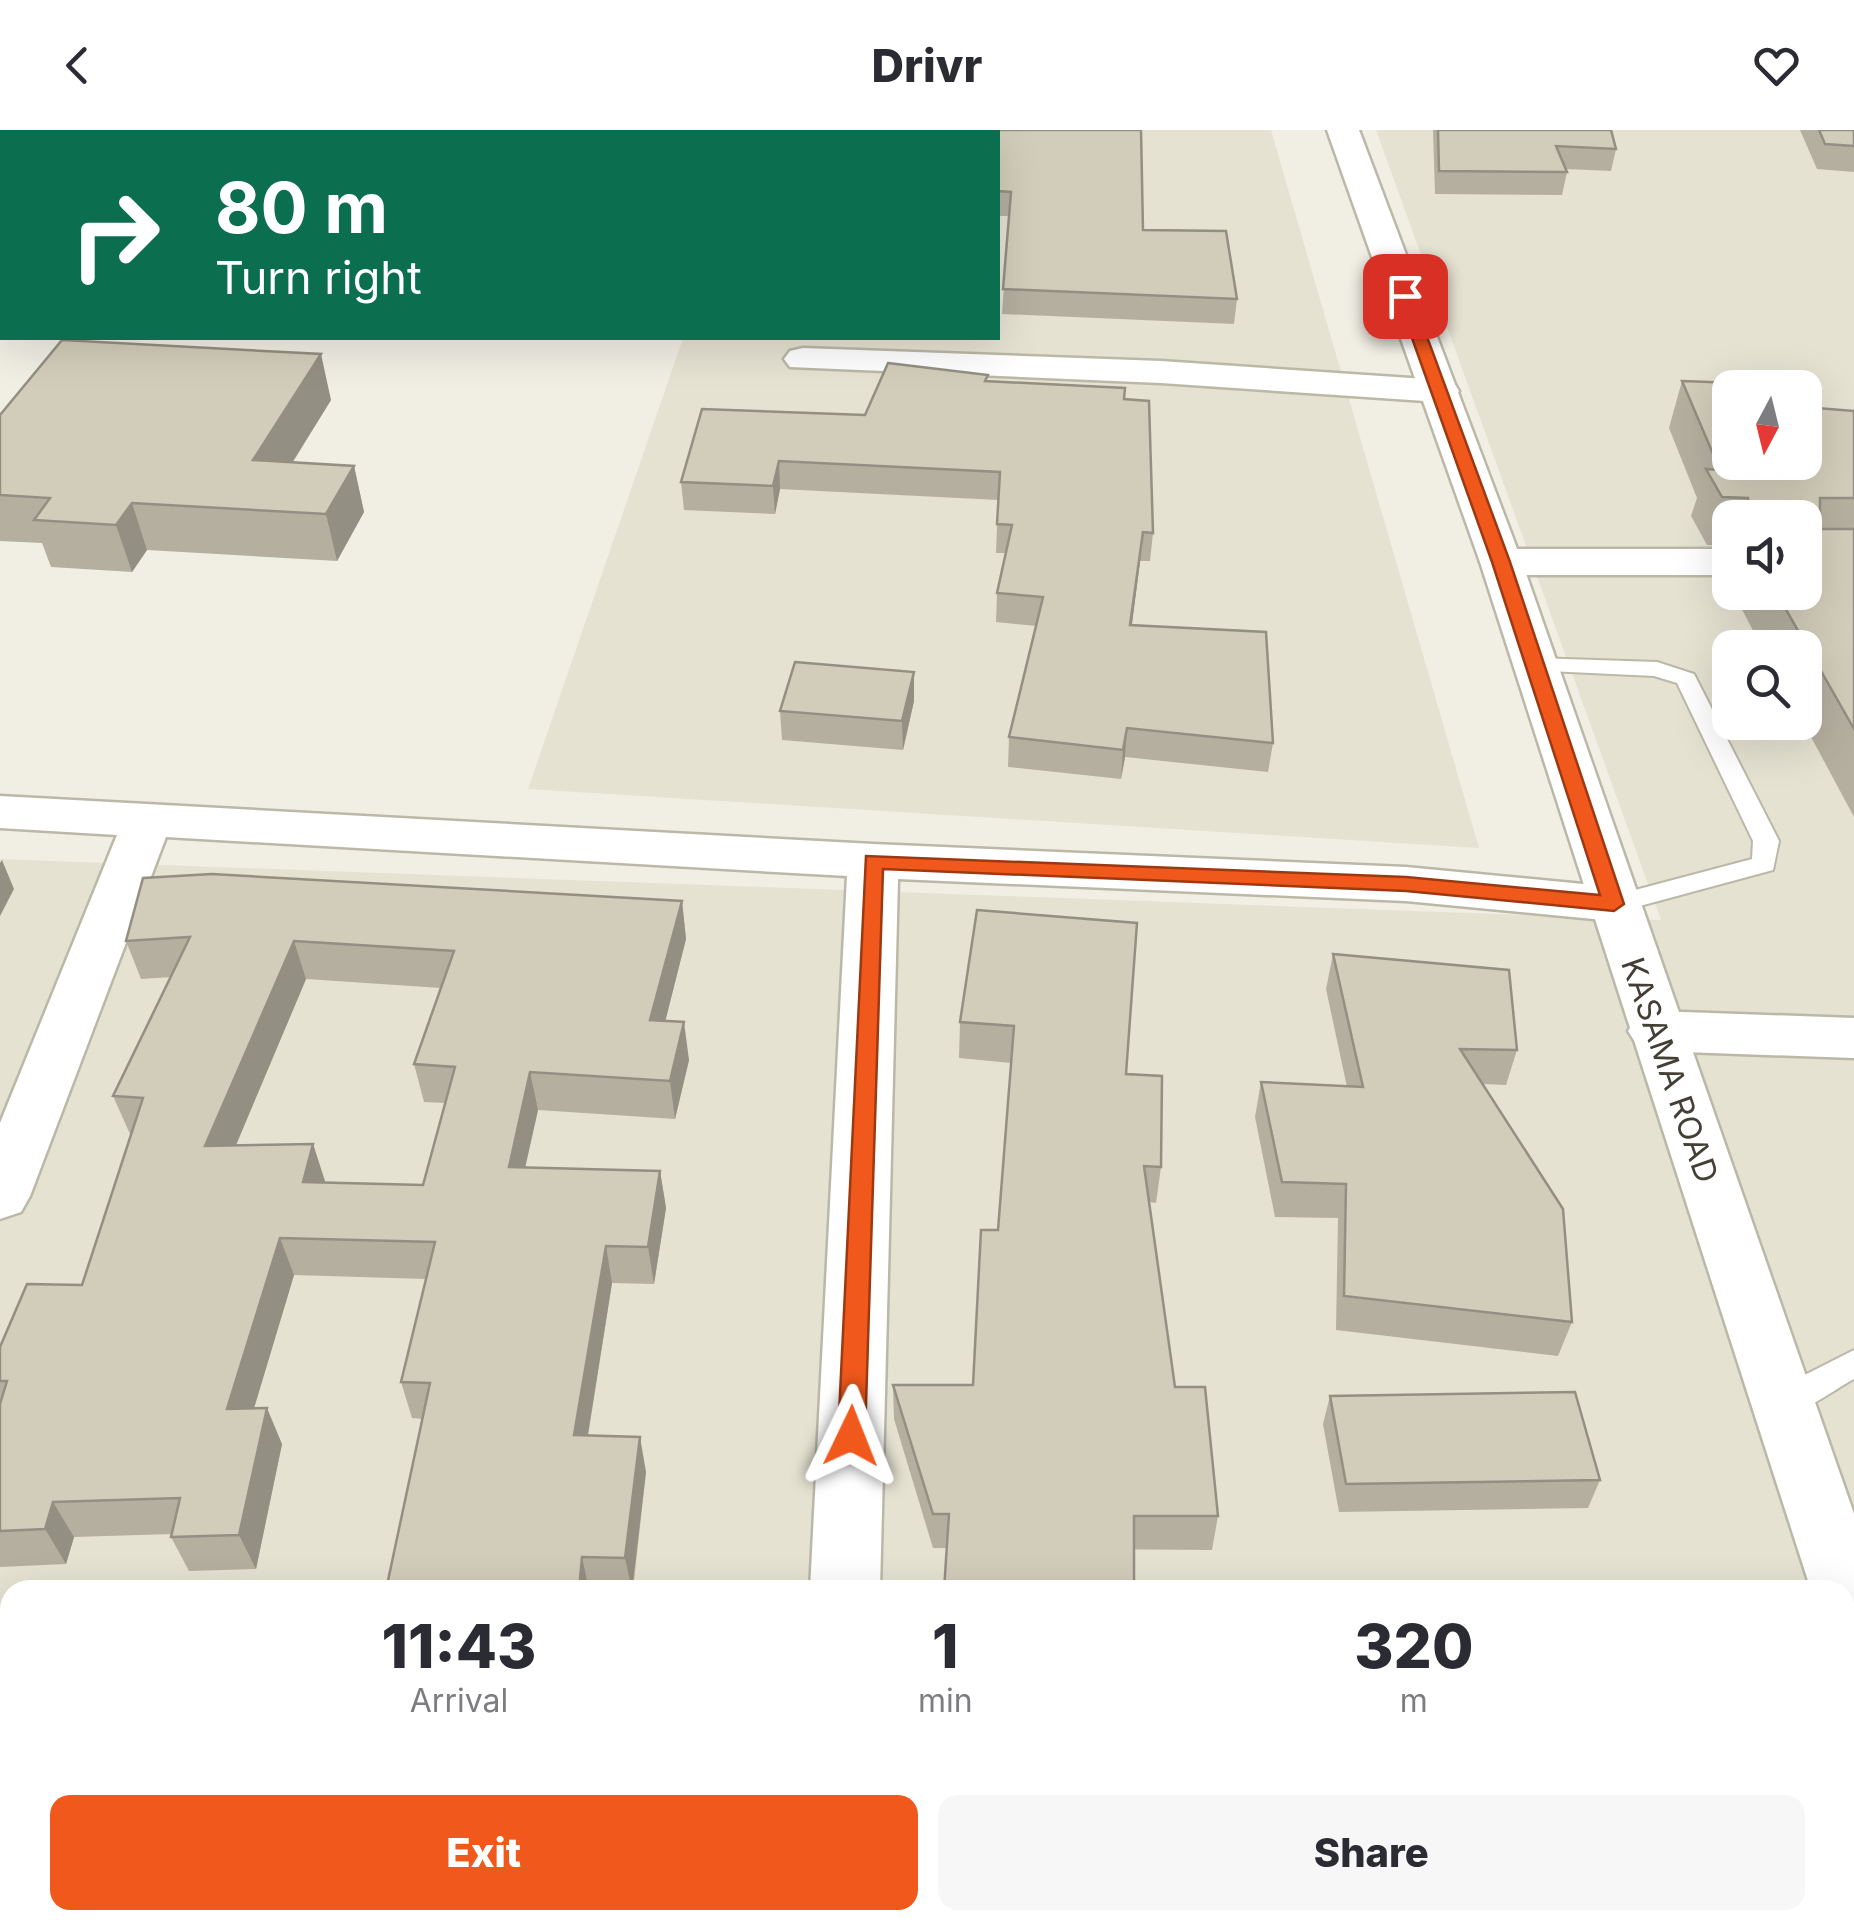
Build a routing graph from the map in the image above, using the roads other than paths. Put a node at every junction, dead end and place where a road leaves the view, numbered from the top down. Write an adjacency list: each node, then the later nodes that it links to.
1 (1343, 130): 3 (street, KASAMA ROAD)
2 (803, 359): 3 (street)
3 (1440, 391): 4 (street, KASAMA ROAD)
4 (1501, 562): 5 (street); 6 (street, KASAMA ROAD)
5 (1712, 562)
6 (1535, 666): 10 (street, KASAMA ROAD); 10 (lane)
7 (0, 812): 8 (street)
8 (147, 823): 9 (street); 13 (street)
9 (873, 861): 10 (street); 16 (street)
10 (1614, 904): 11 (street, KASAMA ROAD)
11 (1656, 1031): 12 (street); 15 (street, KASAMA ROAD)
12 (1854, 1038)
13 (0, 1196)
14 (1854, 1363): 15 (lane)
15 (1782, 1402): 17 (street, KASAMA ROAD)
16 (845, 1580)
17 (1842, 1580)

